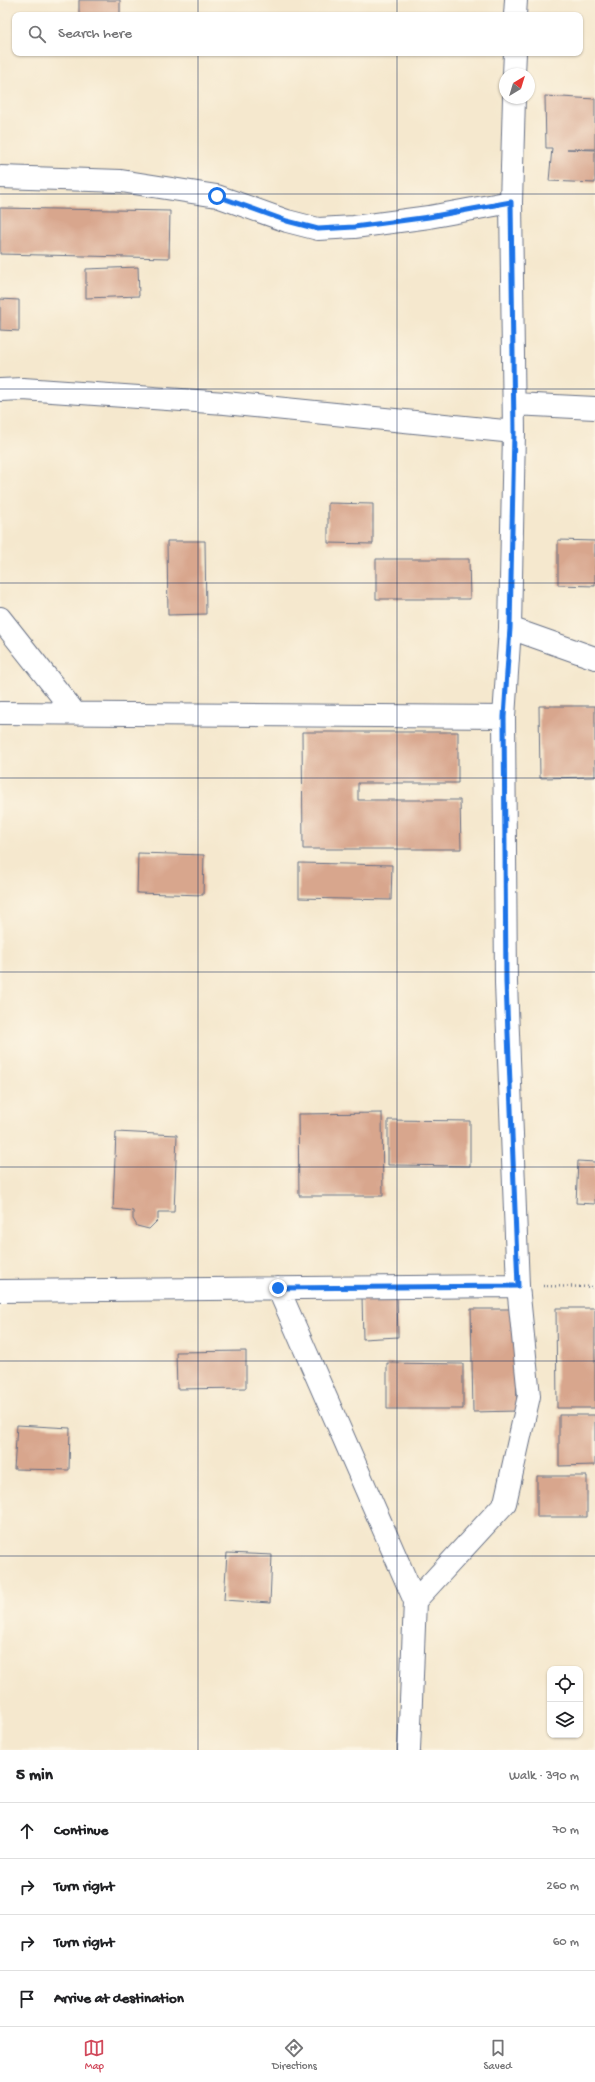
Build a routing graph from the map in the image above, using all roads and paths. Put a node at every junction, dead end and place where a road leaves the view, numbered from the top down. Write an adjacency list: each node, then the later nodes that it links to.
1 (516, 0): 2 (street)
2 (516, 12)
3 (515, 56): 4 (street)
4 (514, 68)
5 (514, 104): 7 (street)
6 (0, 177): 7 (street)
7 (511, 202): 9 (street)
8 (0, 390): 11 (street)
9 (514, 404): 10 (street); 11 (street)
10 (595, 408)
11 (514, 432): 13 (street)
12 (0, 618): 16 (street)
13 (510, 628): 14 (street); 17 (street)
14 (595, 658)
15 (0, 713): 16 (street)
16 (75, 713): 17 (street)
17 (504, 717): 18 (street)
18 (518, 1286): 19 (path); 20 (street); 22 (street)
19 (595, 1287)
20 (278, 1288): 21 (street); 22 (street)
21 (0, 1291)
22 (415, 1601): 23 (street)
23 (409, 1750)

